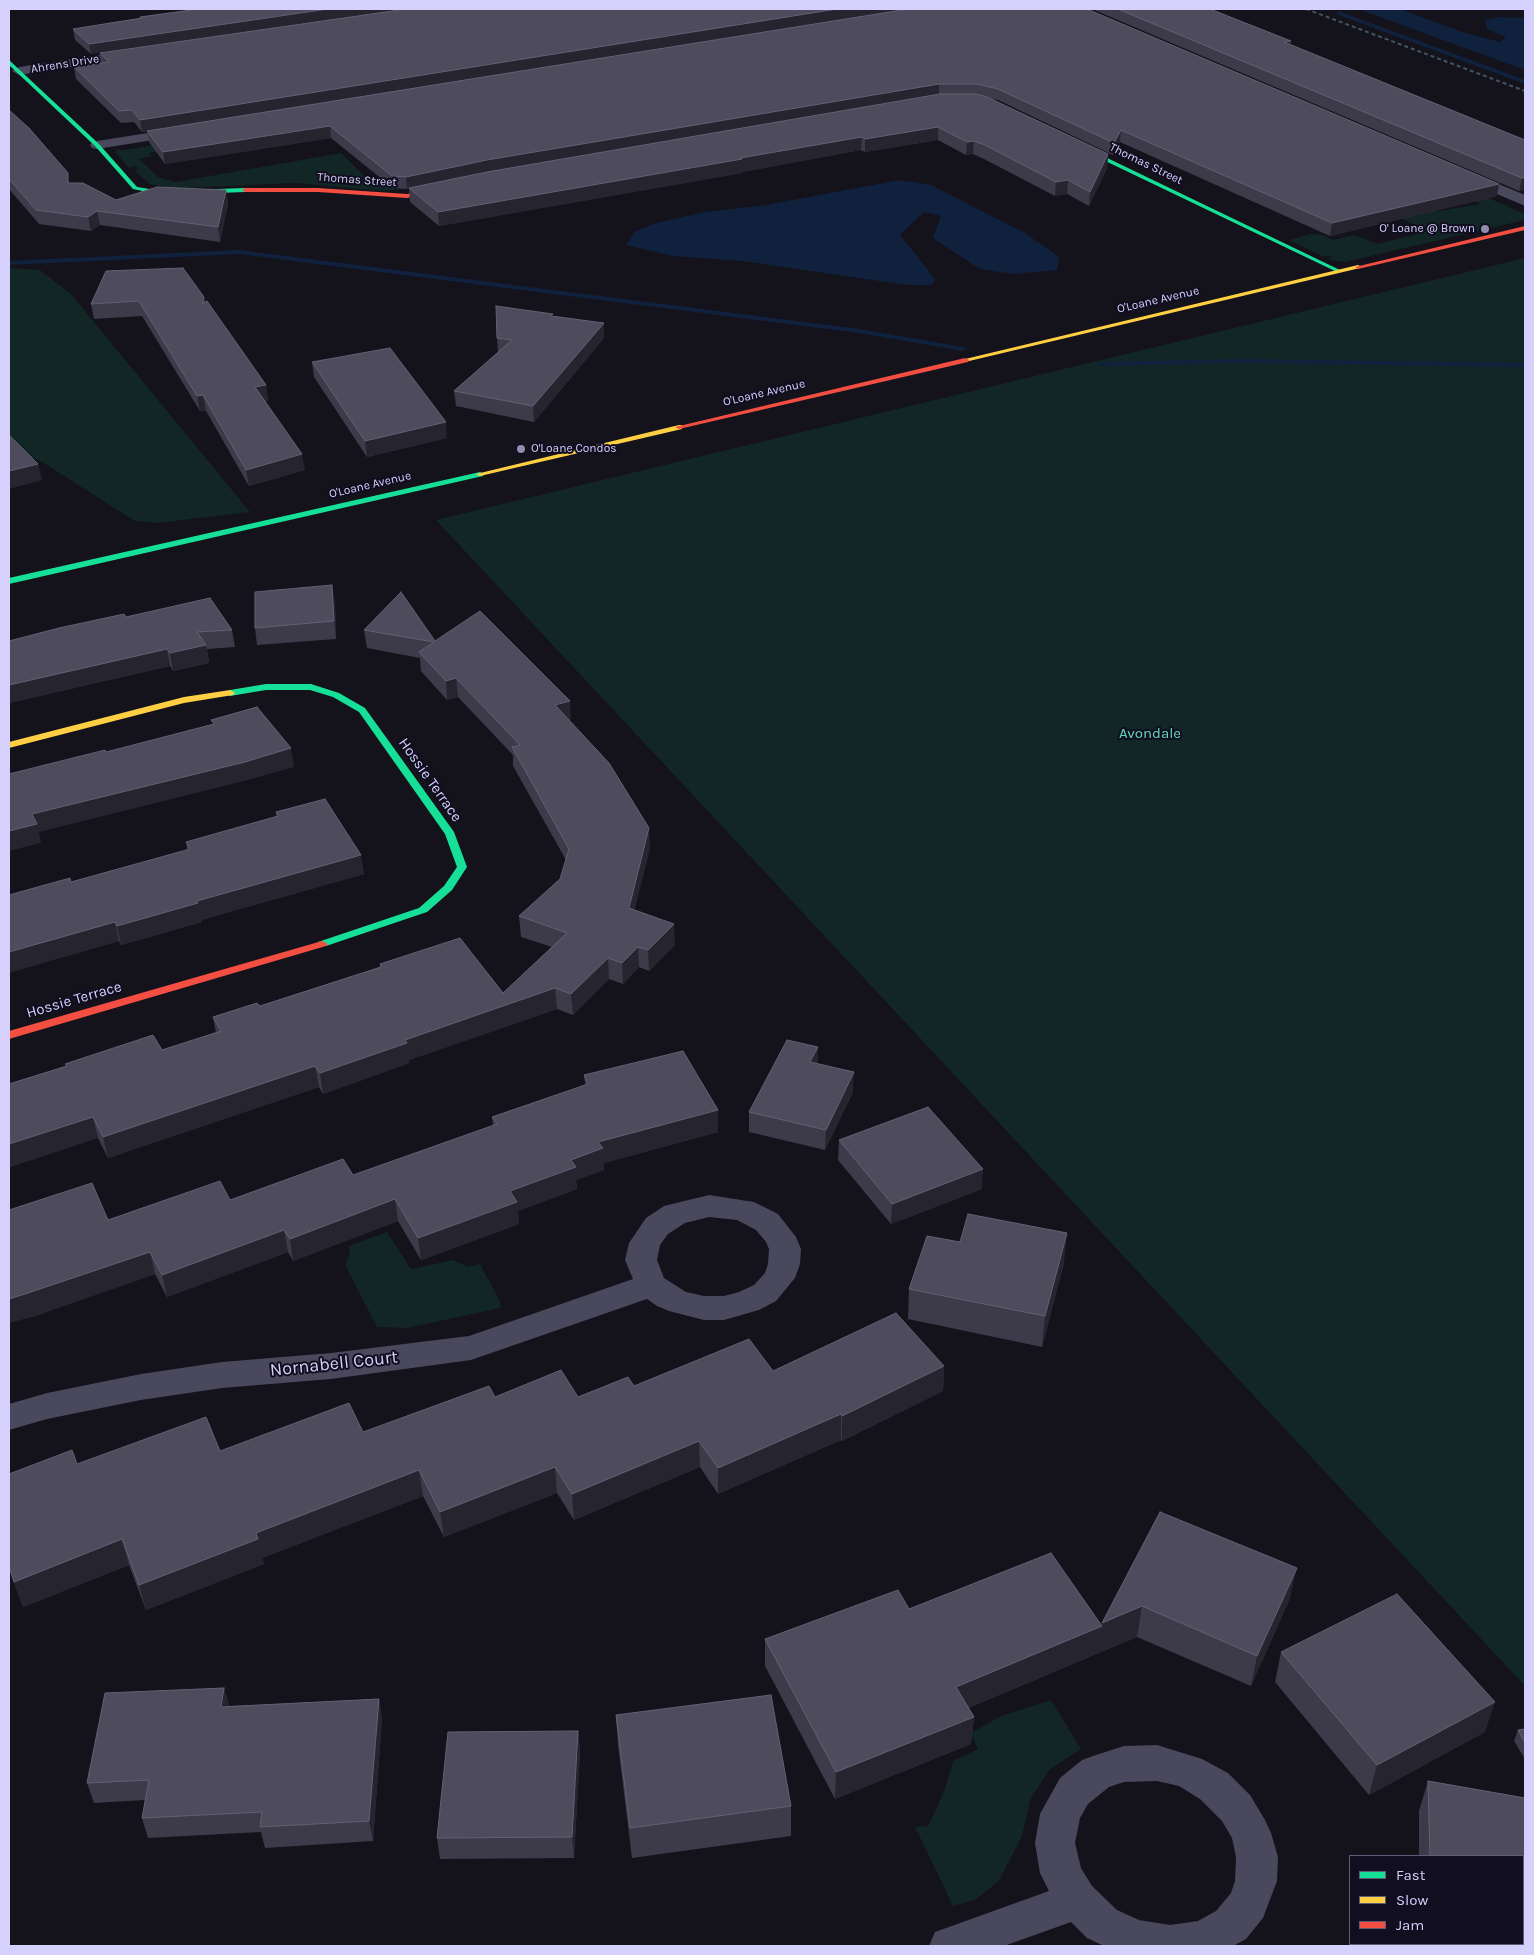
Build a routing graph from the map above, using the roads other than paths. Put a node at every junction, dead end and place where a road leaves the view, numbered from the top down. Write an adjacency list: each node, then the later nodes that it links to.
1 (151, 51): 2 (street, Ahrens Drive)
2 (14, 67): 5 (street, Thomas Street)
3 (198, 129): 5 (street)
4 (1061, 138): 10 (street, Thomas Street)
5 (97, 145): 7 (street, Thomas Street)
6 (1452, 170): 8 (street)
7 (453, 186)
8 (1525, 201)
9 (1525, 228): 10 (street, O'Loane Avenue)
10 (1339, 271): 11 (street, O'Loane Avenue)
11 (9, 581)
12 (9, 745): 13 (street, Hossie Terrace)
13 (9, 1035)
14 (652, 1285): 15 (street, Nornabell Court)
15 (9, 1417)
16 (1077, 1900): 16 (street); 17 (street)
17 (950, 1946)

